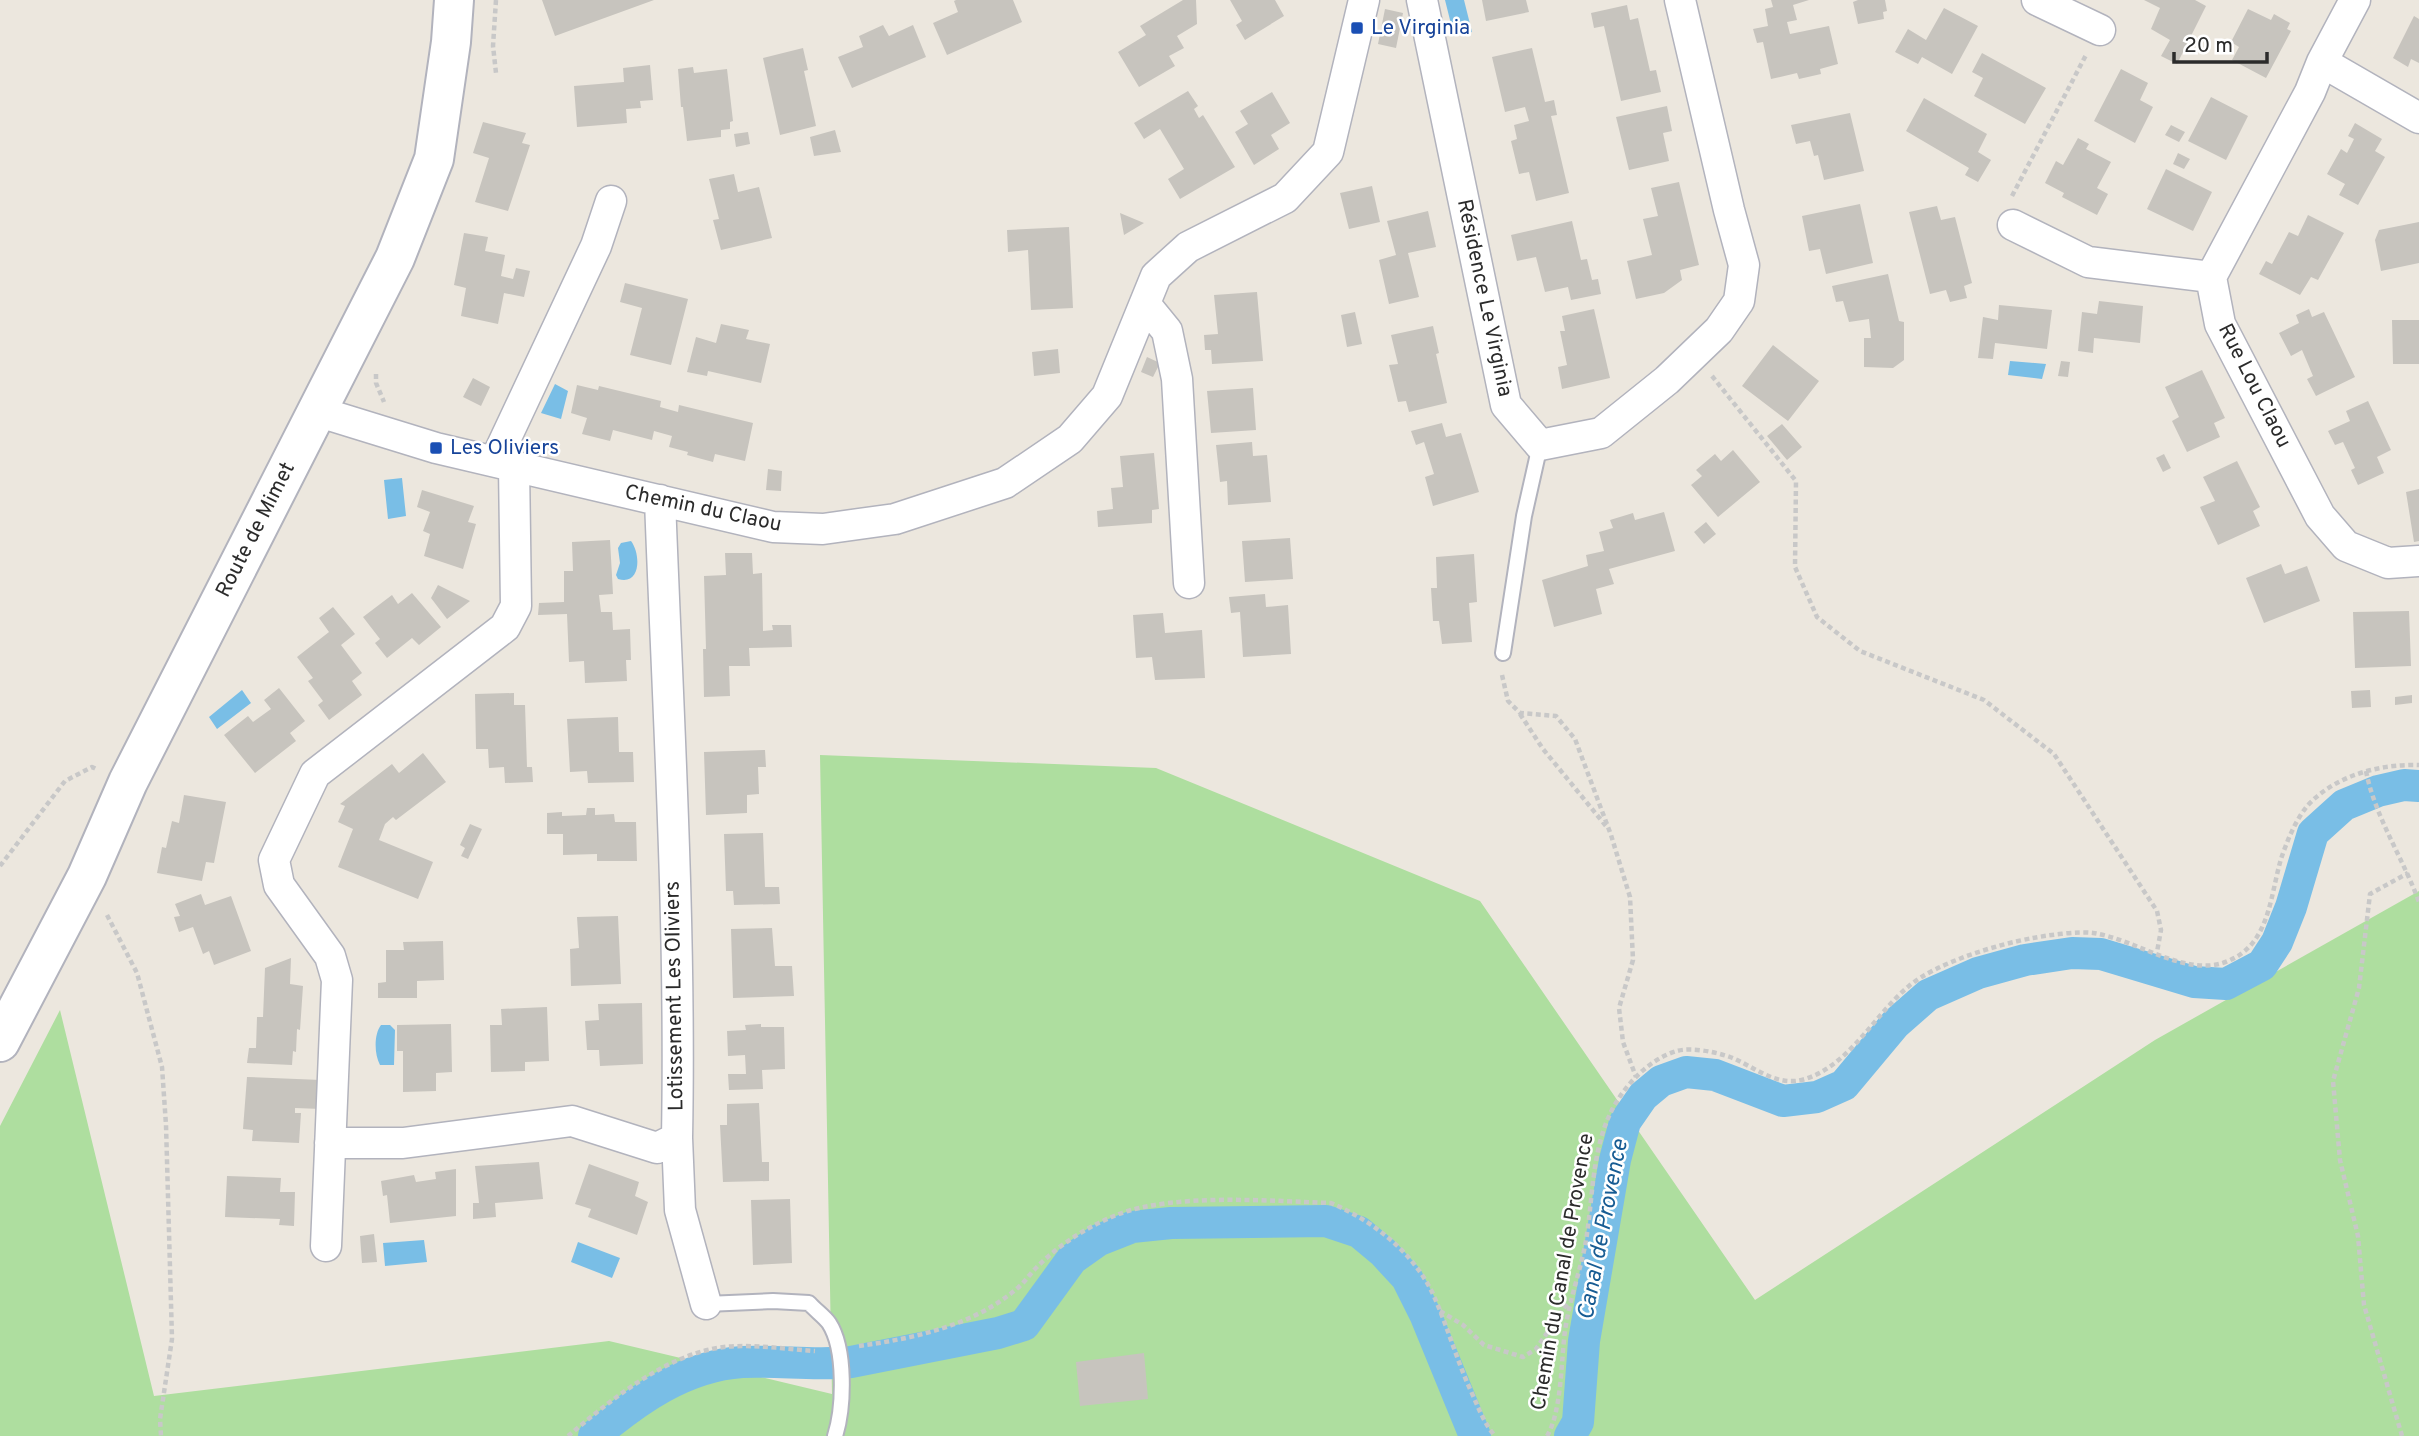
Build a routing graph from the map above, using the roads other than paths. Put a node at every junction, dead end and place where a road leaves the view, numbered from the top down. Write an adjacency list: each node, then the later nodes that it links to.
1 (454, 0): 14 (street, Route de Mimet)
2 (1364, 0): 13 (street, Chemin du Claou)
3 (1422, 0): 15 (street, Résidence Le Virginia)
4 (1680, 0): 15 (street)
5 (2037, 0): 7 (street)
6 (2355, 0): 8 (street)
7 (2100, 30)
8 (2322, 62): 9 (street); 12 (street)
9 (2419, 118)
10 (611, 201): 16 (street)
11 (2013, 225): 12 (street)
12 (2211, 277): 18 (street, Rue Lou Claou)
13 (1145, 304): 17 (street, Chemin du Claou); 19 (street)
14 (316, 411): 16 (street, Chemin du Claou); 21 (street, Route de Mimet)
15 (1540, 444): 20 (lane)
16 (505, 464): 17 (street, Chemin du Claou); 23 (street)
17 (660, 500): 22 (street, Lotissement Les Oliviers)
18 (2419, 561)
19 (1189, 583)
20 (1503, 653)
21 (0, 1042)
22 (677, 1138): 23 (street, Lotissement Les Oliviers); 25 (street)
23 (330, 1143): 24 (street)
24 (327, 1246)
25 (706, 1304): 26 (lane)
26 (835, 1436)

